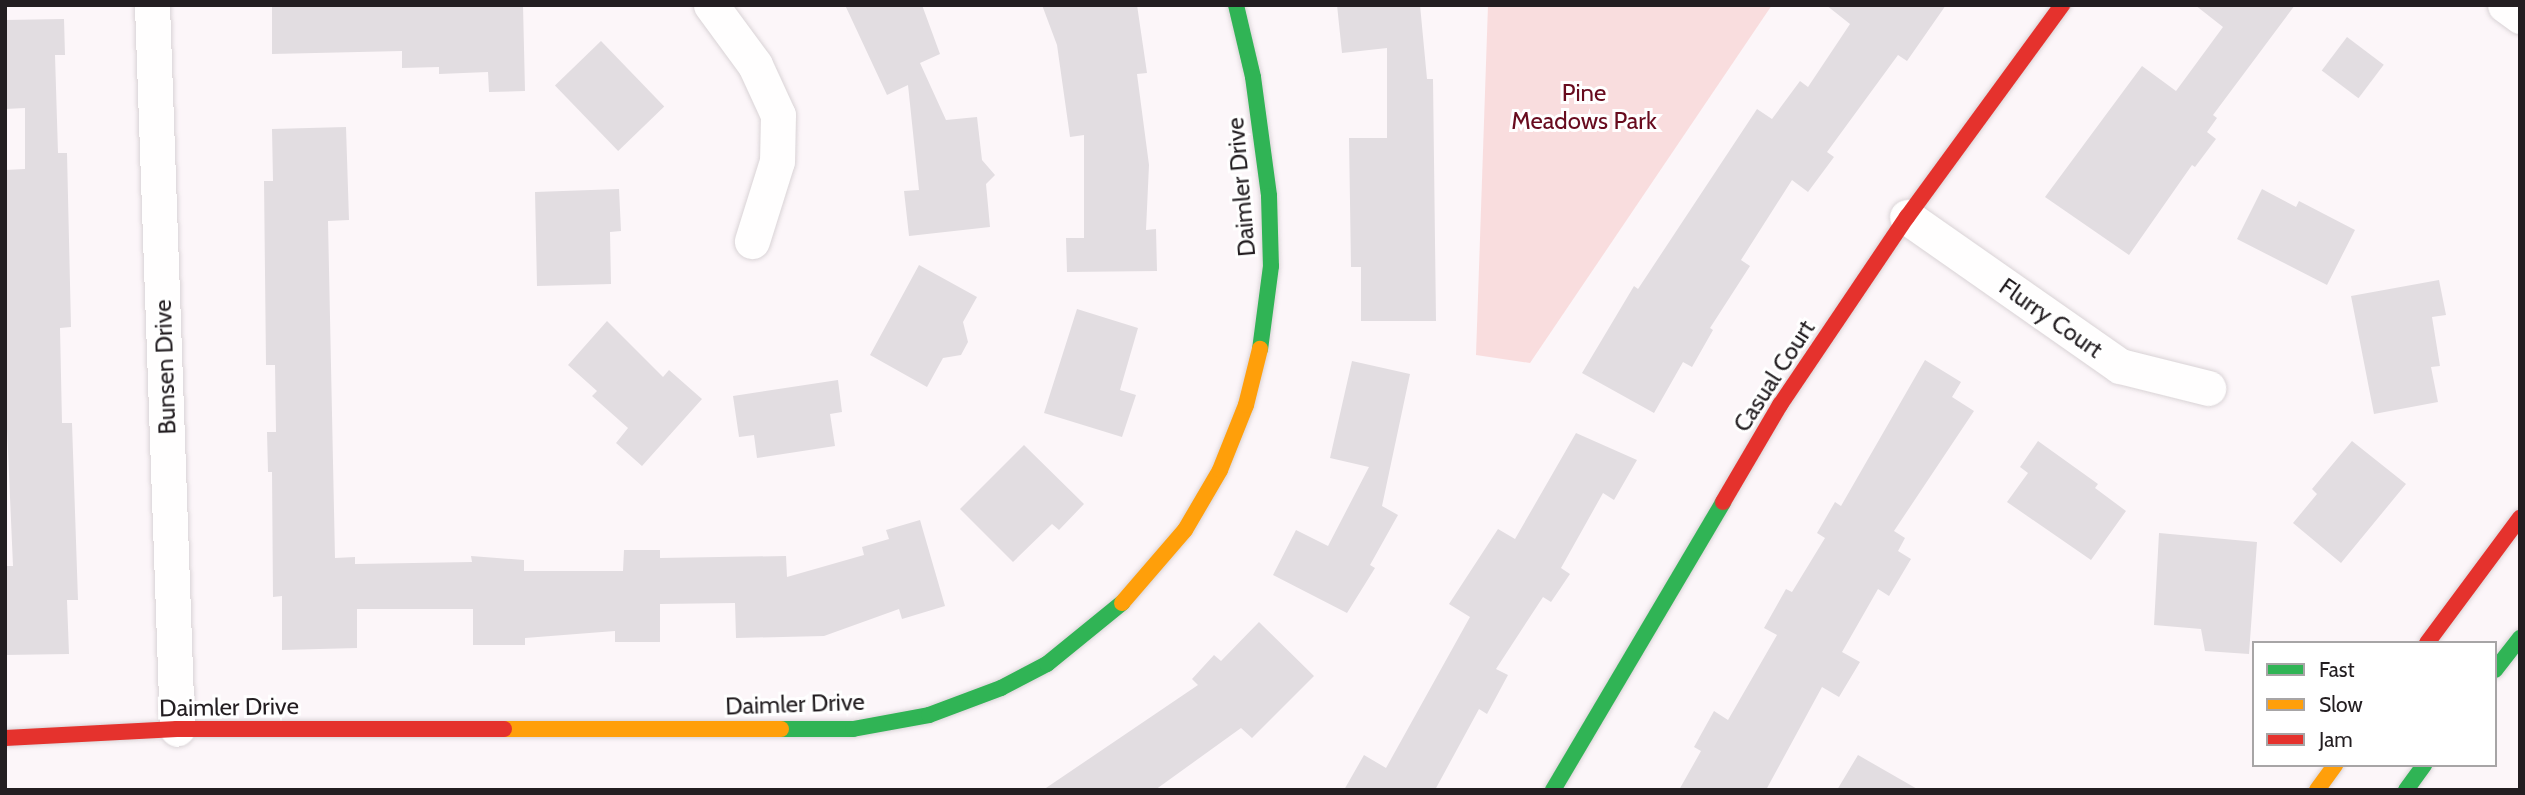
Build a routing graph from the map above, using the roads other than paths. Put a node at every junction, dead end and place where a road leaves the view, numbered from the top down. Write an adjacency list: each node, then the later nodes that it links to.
1 (152, 5): 14 (street, Bunsen Drive)
2 (711, 5): 8 (street)
3 (1236, 5): 14 (street, Daimler Drive)
4 (2062, 5): 7 (street, Casual Court)
5 (2505, 5): 6 (street)
6 (2520, 16)
7 (1907, 217): 9 (street, Flurry Court); 18 (street, Casual Court)
8 (752, 241)
9 (2208, 388)
10 (2520, 518): 12 (street)
11 (2520, 638): 13 (street)
12 (2428, 641)
13 (2497, 667)
14 (177, 729): 15 (street, Daimler Drive)
15 (5, 738)
16 (2334, 767): 19 (street)
17 (2423, 767): 20 (street)
18 (1553, 790)
19 (2317, 790)
20 (2406, 790)

